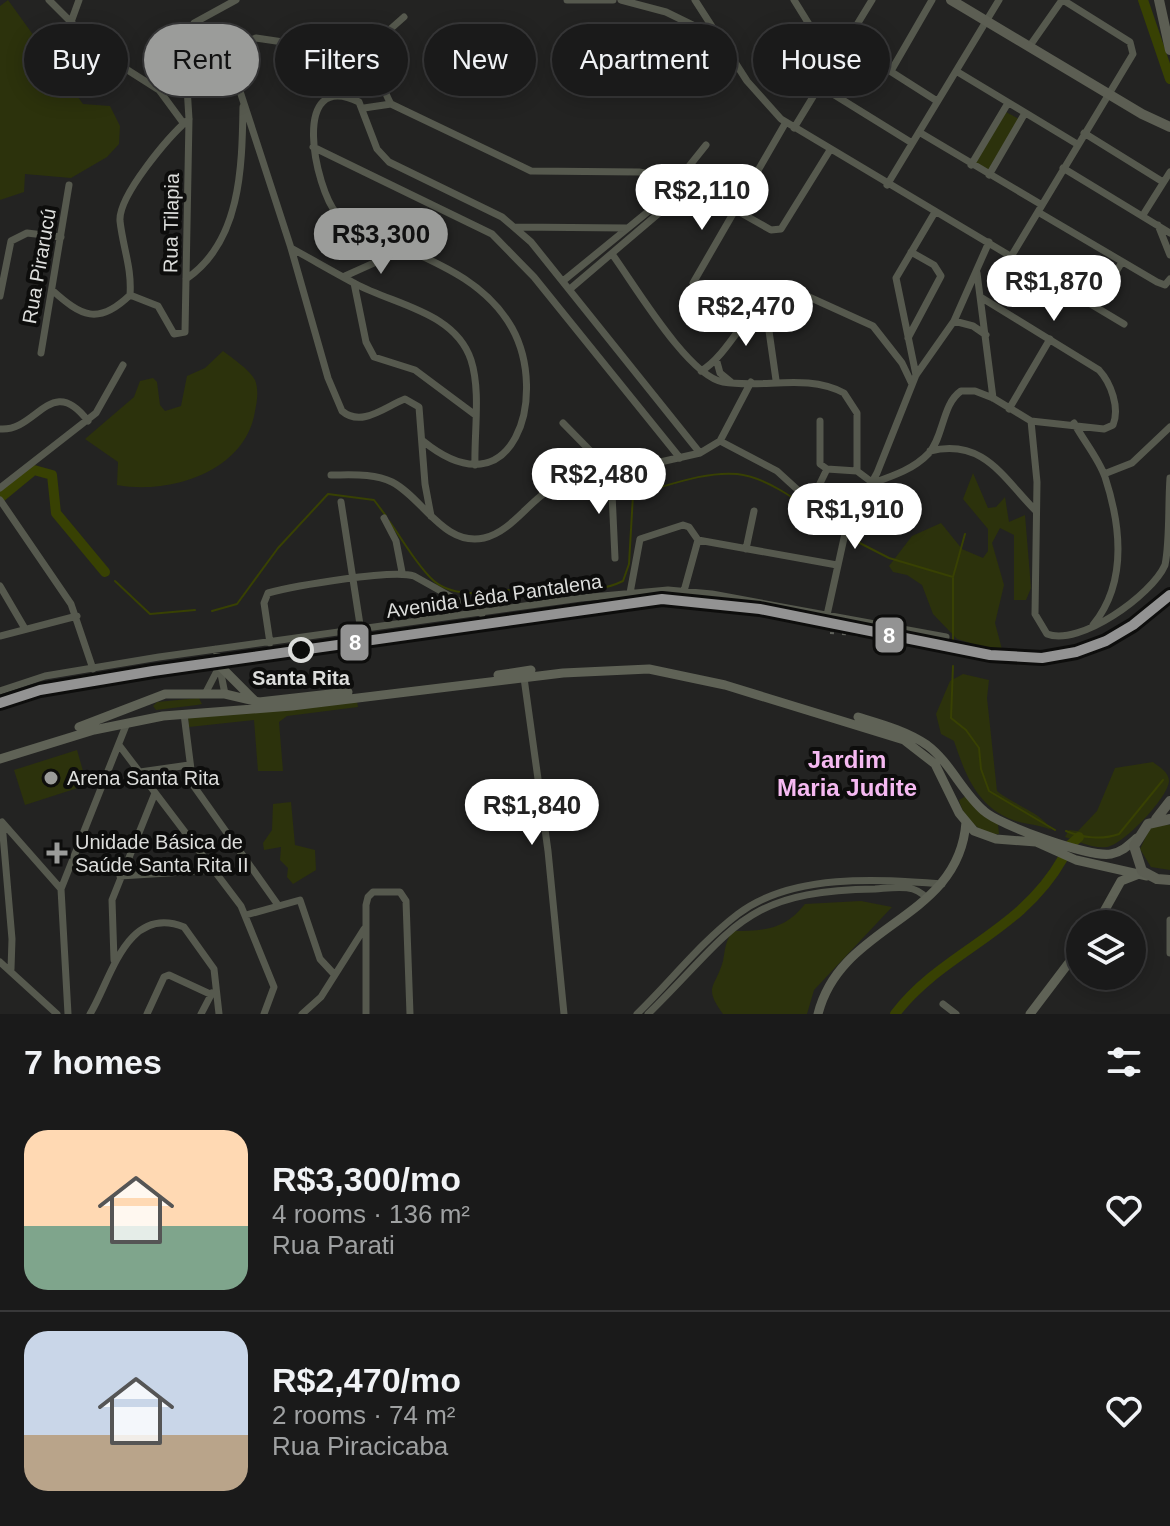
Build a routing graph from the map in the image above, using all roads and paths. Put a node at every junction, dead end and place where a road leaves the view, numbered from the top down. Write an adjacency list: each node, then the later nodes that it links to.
1 (49, 0): 17 (street)
2 (79, 0): 17 (street)
3 (236, 0): 18 (street)
4 (567, 0): 5 (street)
5 (613, 0)
6 (621, 0): 20 (street)
7 (695, 0): 21 (street)
8 (794, 0): 22 (street)
9 (872, 0): 23 (street)
10 (932, 0): 29 (street)
11 (951, 0): 16 (highway)
12 (999, 0): 16 (street)
13 (1062, 0): 26 (street); 31 (street)
14 (1159, 0): 24 (highway)
15 (404, 17): 19 (street)
16 (986, 21): 26 (highway); 30 (street)
17 (71, 22): 45 (street)
18 (194, 24)
19 (396, 24)
20 (690, 24)
21 (709, 24)
22 (809, 24)
23 (857, 24)
24 (1163, 25): 25 (street); 27 (highway)
25 (1170, 37)
26 (1029, 47): 31 (highway)
27 (1170, 50)
28 (737, 65): 46 (street)
29 (891, 71): 38 (street)
30 (956, 71): 38 (street); 39 (street)
31 (1110, 94): 43 (highway); 49 (street)
32 (186, 96): 45 (street, Rua Tilapia)
33 (241, 96): 37 (street)
34 (387, 96): 40 (street)
35 (812, 96): 46 (street)
36 (836, 96): 51 (street)
37 (243, 101): 76 (street); 87 (street)
38 (937, 101): 48 (street)
39 (1008, 103): 42 (street); 56 (street)
40 (391, 104): 41 (street); 60 (street)
41 (364, 108): 54 (street); 69 (street)
42 (1025, 113): 52 (street); 59 (street)
43 (1144, 115): 44 (highway); 47 (highway); 50 (street)
44 (1170, 119)
45 (187, 121): 87 (street, Rua Tilapia); 93 (street)
46 (790, 125): 55 (street); 65 (street)
47 (1170, 127)
48 (919, 132): 51 (street); 56 (street)
49 (1084, 133): 52 (street); 61 (street)
50 (1170, 133)
51 (912, 143): 63 (street)
52 (1077, 144): 57 (street)
53 (706, 145): 60 (street)
54 (313, 147): 77 (street); 86 (street)
55 (830, 150): 63 (street); 65 (street)
56 (971, 165): 59 (street)
57 (1063, 168): 64 (street); 67 (street)
58 (1170, 172): 61 (street)
59 (989, 175): 64 (street)
60 (679, 178): 71 (street); 79 (street)
61 (1163, 182): 67 (street)
62 (69, 185): 73 (street, Rua Pirarucú)
63 (887, 185): 66 (street)
64 (1040, 208): 80 (street); 82 (street)
65 (734, 209): 100 (street)
66 (935, 212): 75 (street); 78 (street)
67 (1143, 215): 68 (street)
68 (1157, 224): 72 (street); 81 (street)
69 (514, 227): 70 (street); 74 (street)
70 (541, 228): 71 (street); 74 (street)
71 (627, 228): 88 (street)
72 (1170, 233)
73 (61, 237): 92 (street, Rua Pirarucú); 94 (street)
74 (531, 242): 83 (street)
75 (989, 242): 80 (street); 84 (street)
76 (291, 248): 85 (street); 123 (street)
77 (406, 249): 85 (street); 128 (street)
78 (911, 252): 102 (street); 102 (street)
79 (612, 254): 91 (street); 107 (street)
80 (1012, 255): 97 (street)
81 (1170, 255)
82 (1122, 262): 90 (street); 97 (street)
83 (550, 266): 86 (street); 88 (street)
84 (977, 272): 96 (street); 98 (street)
85 (345, 276): 89 (street)
86 (534, 277): 127 (street)
87 (186, 279): 93 (street, Rua Tilapia)
88 (563, 281): 91 (street)
89 (354, 283): 115 (street); 115 (street)
90 (1168, 284)
91 (570, 289): 126 (street)
92 (52, 290): 93 (street); 104 (street, Rua Pirarucú)
93 (130, 295)
94 (0, 296)
95 (764, 296): 100 (street); 109 (street); 112 (street)
96 (982, 298): 101 (street); 103 (street)
97 (1095, 306): 99 (street)
98 (954, 321): 101 (street); 108 (street)
99 (1124, 324)
100 (742, 328): 105 (street)
101 (986, 335): 113 (street)
102 (908, 338): 108 (street)
103 (1050, 339): 114 (street); 120 (street)
104 (41, 353)
105 (717, 362): 107 (street); 111 (street)
106 (123, 365): 116 (street)
107 (701, 371): 111 (street)
108 (916, 375): 112 (street)
109 (776, 380): 110 (street); 130 (street)
110 (751, 382): 111 (street); 124 (street)
111 (733, 383)
112 (912, 384): 135 (street)
113 (993, 398): 114 (street); 125 (street)
114 (1009, 409): 118 (street)
115 (474, 414): 128 (street)
116 (88, 421): 122 (street); 136 (street)
117 (820, 421): 129 (street)
118 (1031, 421): 120 (street); 141 (street)
119 (563, 423): 131 (street)
120 (1074, 423): 132 (street)
121 (1170, 427): 132 (street)
122 (0, 429)
123 (423, 441): 128 (street); 142 (street)
124 (720, 441): 126 (street); 138 (street)
125 (930, 451): 135 (street); 141 (street)
126 (700, 453): 127 (street)
127 (680, 458): 131 (street)
128 (475, 465)
129 (827, 469): 130 (street); 138 (street)
130 (857, 471): 135 (street)
131 (611, 472): 142 (street); 147 (street)
132 (1104, 474): 157 (street)
133 (331, 475): 142 (street)
134 (1170, 478): 157 (street)
135 (873, 483): 144 (street)
136 (0, 488)
137 (341, 502): 150 (street)
138 (811, 502): 144 (street)
139 (2, 504): 156 (street)
140 (754, 511): 146 (street)
141 (1036, 511): 157 (street)
142 (431, 516)
143 (384, 518): 149 (street)
144 (846, 529): 148 (street)
145 (698, 540): 146 (street); 152 (street); 153 (street)
146 (746, 549): 148 (street)
147 (615, 558)
148 (837, 565): 155 (street)
149 (402, 572): 150 (street); 154 (street)
150 (353, 581): 159 (street); 162 (street)
151 (0, 586): 158 (street)
152 (684, 591): 153 (street, Avenida Lêda Pantalena); 155 (street, Avenida Lêda Pantalena)
153 (630, 593): 154 (street, Avenida Lêda Pantalena)
154 (482, 614): 159 (street, Avenida Lêda Pantalena)
155 (827, 615): 161 (street, Avenida Lêda Pantalena)
156 (77, 616): 158 (street); 165 (street)
157 (1091, 626)
158 (24, 627): 160 (street)
159 (361, 631): 162 (street, Avenida Lêda Pantalena)
160 (0, 636)
161 (946, 637)
162 (270, 643): 163 (street, Avenida Lêda Pantalena)
163 (216, 649): 164 (street); 165 (street, Avenida Lêda Pantalena)
164 (220, 665): 168 (street); 169 (street); 171 (main road)
165 (93, 669): 167 (street, Avenida Lêda Pantalena)
166 (524, 678): 172 (main road); 184 (main road); 226 (street)
167 (0, 691)
168 (205, 694): 169 (main road); 170 (main road); 172 (main road)
169 (225, 694): 171 (main road); 172 (main road)
170 (155, 696): 174 (main road); 177 (main road)
171 (255, 701): 182 (main road)
172 (206, 712): 173 (main road)
173 (184, 714): 174 (main road); 179 (street)
174 (163, 716): 175 (main road)
175 (127, 723): 176 (street); 178 (main road)
176 (119, 745): 180 (street); 197 (street)
177 (0, 753)
178 (0, 759)
179 (189, 765): 180 (street); 199 (street)
180 (140, 772): 181 (street)
181 (155, 793): 192 (street); 194 (street)
182 (972, 798): 184 (main road); 189 (main road)
183 (1170, 801): 186 (highway)
184 (954, 805): 188 (main road)
185 (1170, 819): 186 (highway)
186 (1154, 820): 190 (highway)
187 (1, 821): 197 (street); 212 (street)
188 (966, 822): 191 (main road); 196 (main road)
189 (1001, 823): 190 (main road); 191 (main road)
190 (1137, 838): 193 (highway)
191 (996, 839): 193 (main road)
192 (216, 870): 194 (street); 201 (street)
193 (1144, 875): 195 (highway); 200 (main road)
194 (120, 876): 204 (street)
195 (1170, 880)
196 (944, 884): 198 (main road); 227 (street)
197 (61, 889): 217 (street)
198 (926, 898): 228 (street); 229 (main road)
199 (278, 905): 201 (street); 213 (street)
200 (1105, 910)
201 (246, 915): 222 (street)
202 (1170, 920): 208 (street)
203 (364, 929): 206 (street); 207 (street); 225 (street)
204 (115, 938): 205 (street); 209 (street)
205 (130, 939): 209 (street); 214 (street)
206 (351, 947): 207 (street); 213 (street)
207 (366, 948): 224 (street)
208 (1170, 953)
209 (114, 960): 218 (street)
210 (0, 962): 212 (street)
211 (1066, 966): 231 (main road)
212 (11, 969): 216 (street)
213 (333, 973): 223 (street)
214 (214, 992): 219 (street); 220 (street); 221 (street)
215 (943, 1004): 230 (street)
216 (57, 1014)
217 (68, 1014)
218 (90, 1014)
219 (147, 1014)
220 (201, 1014)
221 (219, 1014)
222 (264, 1014)
223 (302, 1014)
224 (366, 1014)
225 (410, 1014)
226 (564, 1014)
227 (637, 1014)
228 (648, 1014)
229 (818, 1014)
230 (956, 1014)
231 (1030, 1014)

